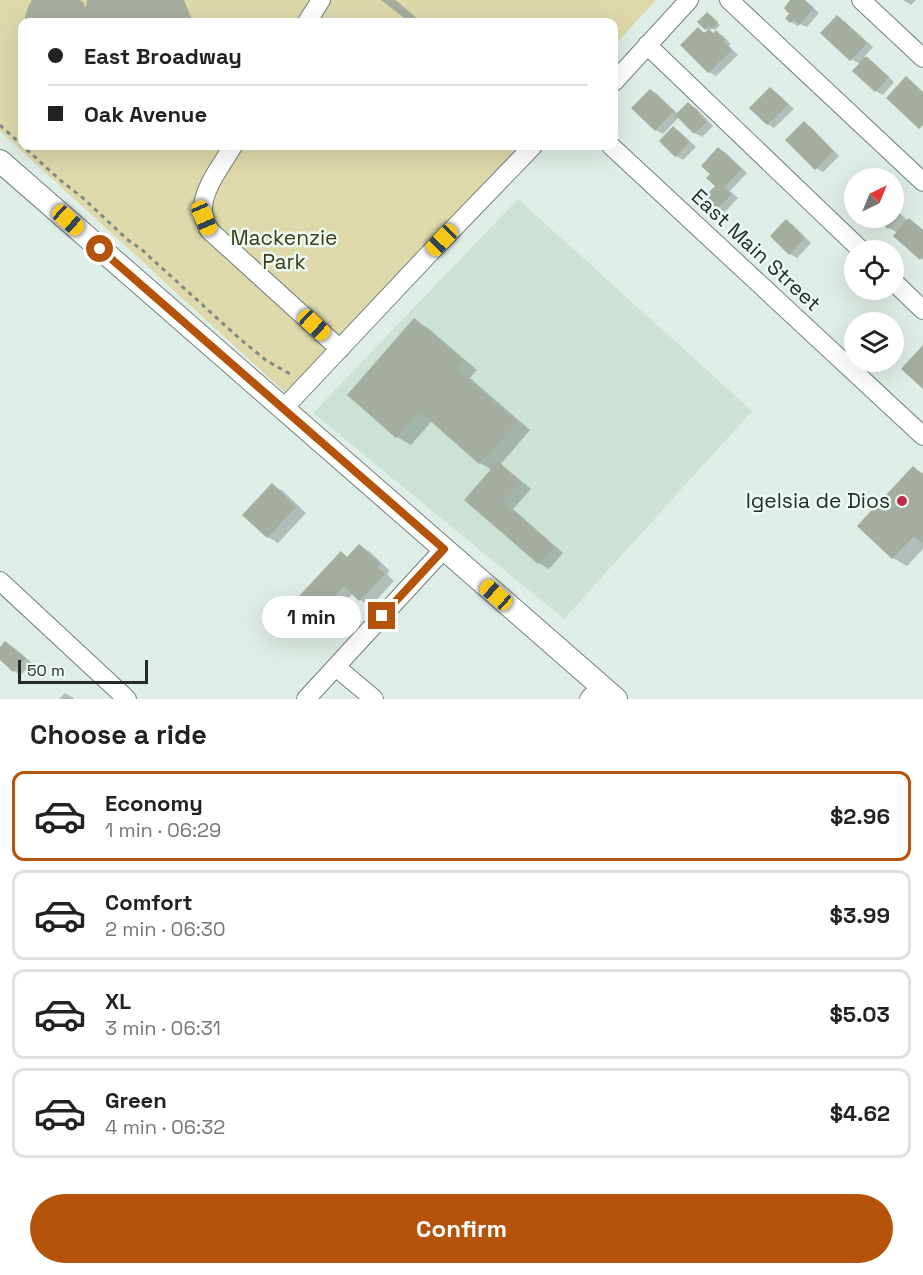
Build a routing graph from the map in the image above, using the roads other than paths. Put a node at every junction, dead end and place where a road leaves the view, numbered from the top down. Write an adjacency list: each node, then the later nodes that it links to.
1 (321, 0): 5 (street)
2 (689, 0): 6 (street)
3 (729, 0): 13 (street)
4 (861, 0): 7 (street)
5 (310, 18)
6 (648, 45): 8 (street); 14 (street)
7 (923, 58)
8 (618, 78)
9 (231, 150): 17 (street)
10 (529, 150): 17 (street)
11 (615, 150): 19 (street, East Main Street)
12 (0, 161): 18 (main road)
13 (923, 182)
14 (851, 240)
15 (904, 292): 16 (street)
16 (923, 310)
17 (340, 349): 18 (street)
18 (283, 409): 20 (main road)
19 (923, 436)
20 (444, 549): 22 (street); 23 (main road)
21 (0, 581): 24 (street)
22 (336, 667): 25 (street); 26 (street)
23 (602, 695)
24 (127, 699)
25 (306, 699)
26 (374, 699)

